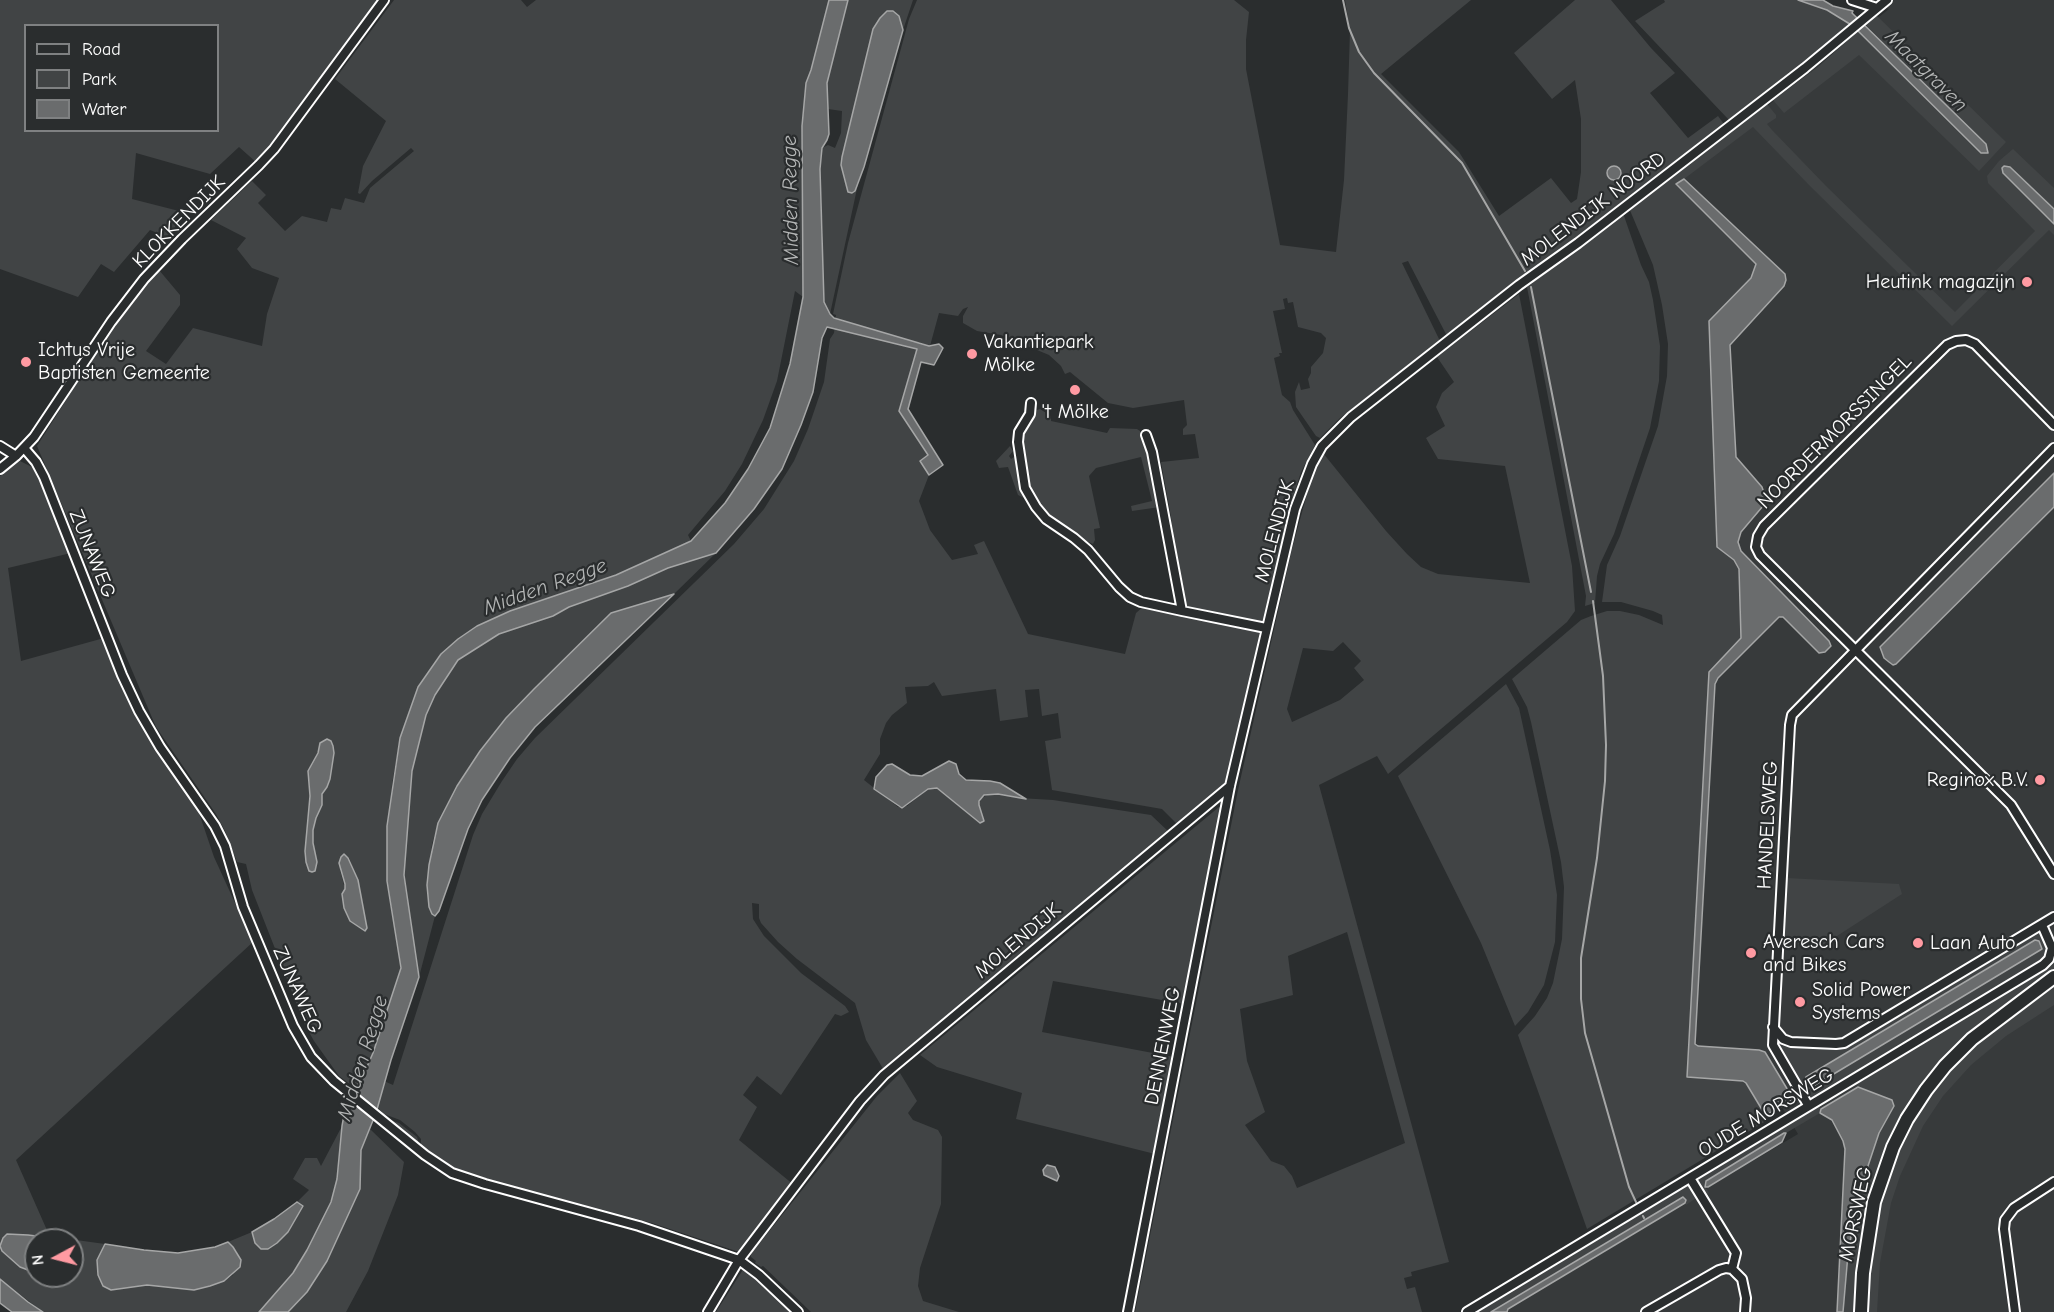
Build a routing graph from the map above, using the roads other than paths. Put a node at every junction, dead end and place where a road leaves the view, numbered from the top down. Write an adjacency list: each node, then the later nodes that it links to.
1 (384, 0): 10 (street, KLOKKENDIJK)
2 (1852, 0): 4 (street)
3 (1887, 0): 4 (street, MOLENDIJK NOORD)
4 (1877, 8): 9 (street, MOLENDIJK NOORD)
5 (1031, 403): 14 (street)
6 (2054, 425): 16 (street, NOORDERMORSSINGEL)
7 (1146, 435): 14 (street)
8 (0, 446): 12 (street)
9 (1322, 446): 15 (street, MOLENDIJK)
10 (24, 448): 12 (street, KLOKKENDIJK); 26 (street, ZUNAWEG)
11 (2054, 448): 16 (street)
12 (16, 456): 13 (street, KLOKKENDIJK)
13 (0, 469)
14 (1182, 611): 15 (street)
15 (1266, 628): 17 (street, MOLENDIJK)
16 (1855, 651): 18 (street, NOORDERMORSSINGEL); 22 (street, HANDELSWEG)
17 (1230, 786): 26 (street, MOLENDIJK); 30 (street, DENNENWEG)
18 (2054, 874)
19 (2054, 917): 20 (street)
20 (2042, 926): 22 (street); 23 (street, OUDE MORSWEG)
21 (2054, 977): 34 (main road, MORSWEG)
22 (1773, 1027): 23 (street, HANDELSWEG)
23 (1808, 1105): 24 (street, OUDE MORSWEG)
24 (1690, 1178): 27 (street); 31 (street, OUDE MORSWEG)
25 (2054, 1182): 35 (street)
26 (739, 1260): 28 (street); 29 (street, ZUNAWEG)
27 (1732, 1269): 32 (street); 33 (street)
28 (708, 1312)
29 (798, 1312)
30 (1128, 1312)
31 (1467, 1312)
32 (1646, 1312)
33 (1745, 1312)
34 (1861, 1312)
35 (2015, 1312)

